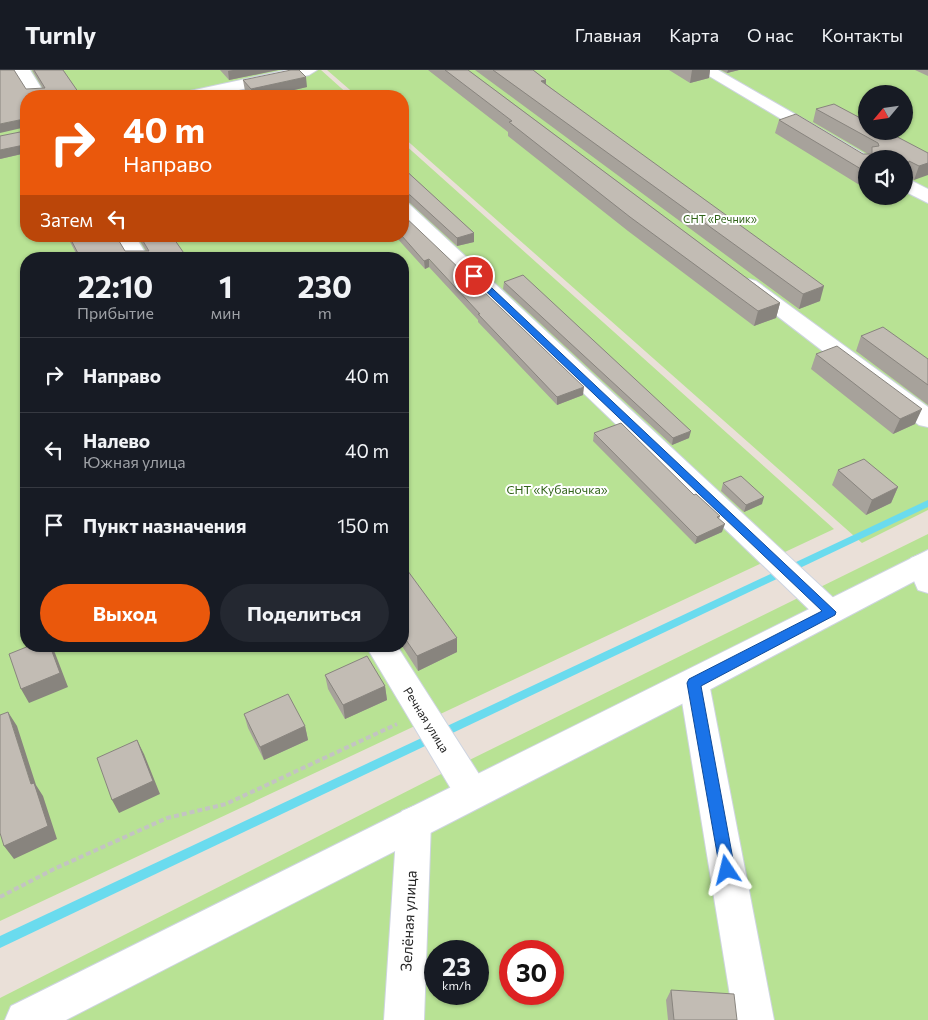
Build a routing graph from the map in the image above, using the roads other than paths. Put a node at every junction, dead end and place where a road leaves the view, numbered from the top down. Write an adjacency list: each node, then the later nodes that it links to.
1 (22, 70): 5 (street)
2 (309, 70): 4 (street)
3 (707, 70): 8 (street)
4 (262, 75): 6 (street); 7 (street)
5 (34, 90)
6 (211, 90)
7 (279, 90)
8 (858, 157)
9 (913, 188): 10 (street)
10 (928, 197)
11 (409, 215): 15 (street)
12 (731, 271): 13 (street)
13 (928, 420)
14 (926, 569): 15 (street)
15 (830, 612): 17 (street)
16 (385, 652): 18 (street, Речная улица)
17 (694, 683): 18 (street); 22 (street)
18 (472, 793): 19 (street)
19 (414, 822): 20 (street); 21 (street, Зелёная улица)
20 (29, 1019)
21 (404, 1020)
22 (754, 1020)

